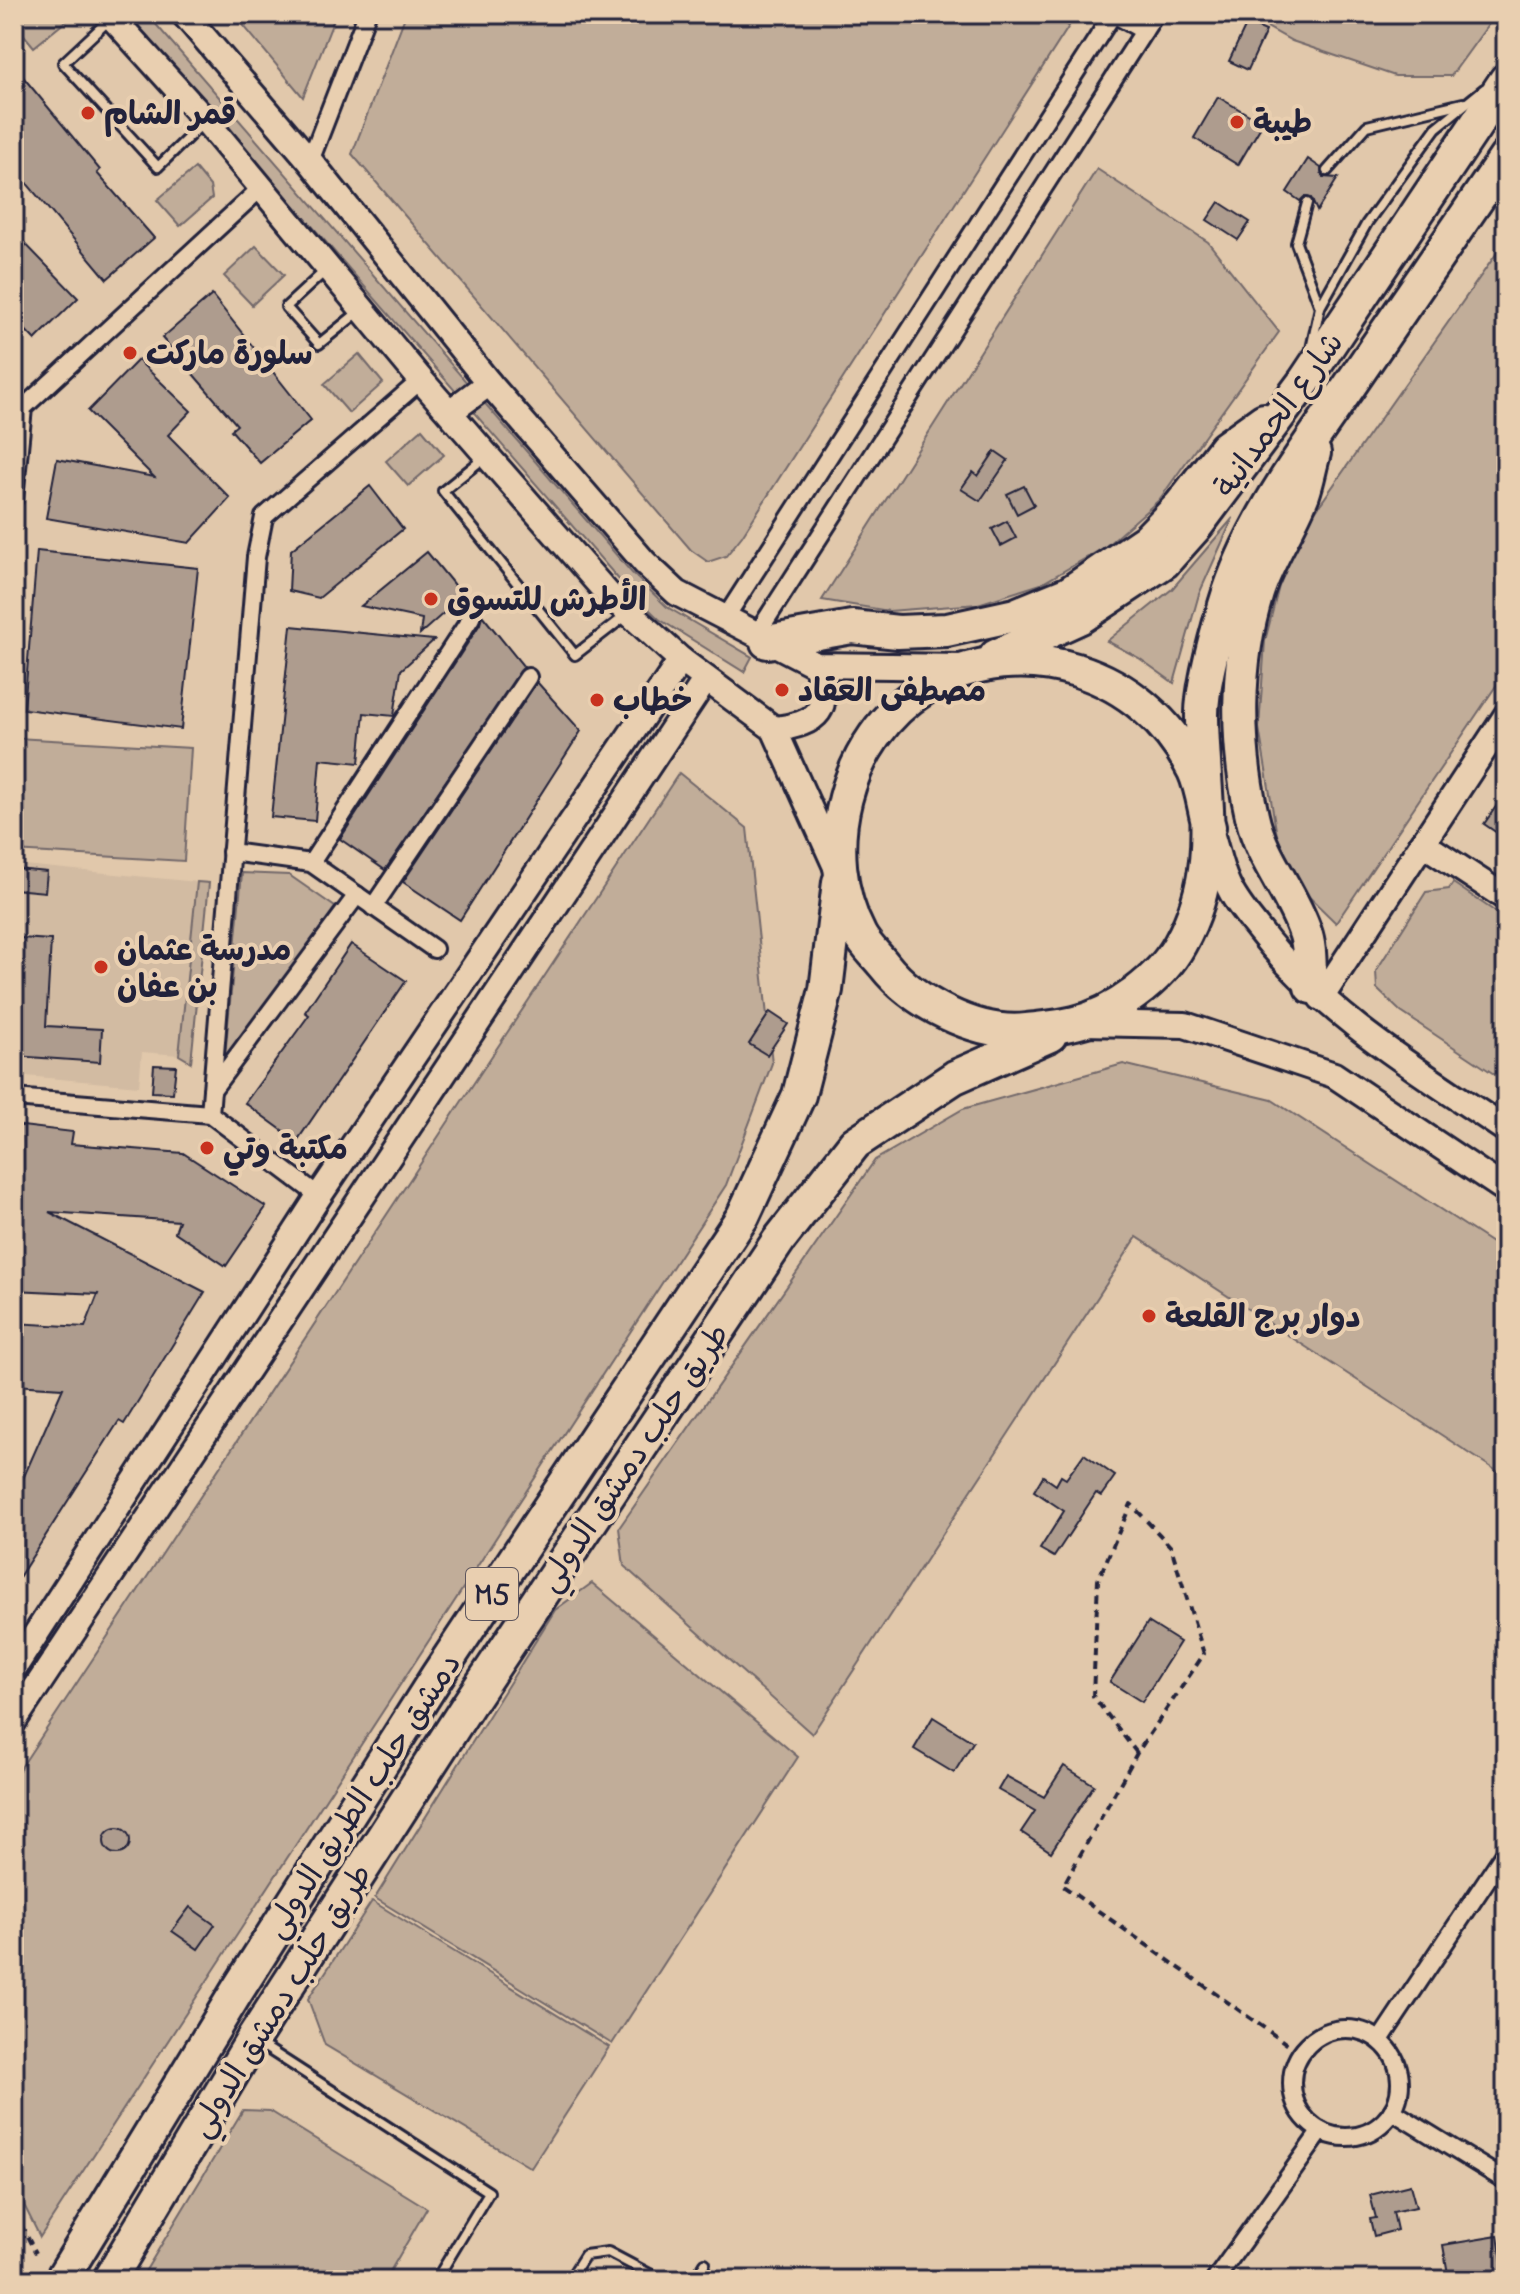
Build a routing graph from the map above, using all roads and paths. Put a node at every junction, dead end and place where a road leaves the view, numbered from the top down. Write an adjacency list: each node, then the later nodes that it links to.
1 (184, 14): 12 (main road)
2 (367, 14): 12 (street)
3 (1114, 14): 6 (street); 28 (street)
4 (1155, 14): 6 (street)
5 (110, 16): 10 (main road); 10 (lane)
6 (1144, 31): 29 (street)
7 (1506, 71): 9 (lane)
8 (1506, 80): 21 (highway, شارع الحمدانية)
9 (1468, 102): 13 (lane); 17 (lane)
10 (206, 121): 14 (main road)
11 (1506, 157): 23 (highway, شارع الحمدانية)
12 (310, 161): 20 (main road)
13 (1327, 171)
14 (262, 187): 16 (main road); 25 (street)
15 (1307, 203): 17 (lane)
16 (330, 267): 18 (main road); 18 (lane)
17 (1320, 307): 21 (lane)
18 (365, 308): 19 (main road)
19 (421, 380): 22 (main road); 39 (street)
20 (489, 383): 22 (main road); 28 (main road)
21 (1295, 393): 29 (highway); 32 (highway, شارع الحمدانية)
22 (450, 412): 24 (main road)
23 (1322, 426): 37 (highway, شارع الحمدانية); 46 (highway)
24 (487, 455): 26 (main road); 26 (lane)
25 (14, 499)
26 (628, 614): 30 (main road)
27 (471, 618): 40 (street)
28 (724, 620): 29 (main road)
29 (761, 640): 31 (main road)
30 (681, 660): 34 (main road); 53 (main road)
31 (816, 665): 32 (main road); 36 (main road)
32 (973, 667): 37 (highway); 41 (highway, شارع الحمدانية)
33 (528, 677): 44 (street)
34 (706, 679): 36 (main road); 55 (main road)
35 (1506, 716): 38 (main road)
36 (774, 729): 41 (main road)
37 (1209, 827): 46 (main road); 47 (highway, طريق حلب دمشق الدولي)
38 (1422, 843): 43 (main road); 46 (main road)
39 (231, 852): 40 (street); 48 (street)
40 (311, 863): 42 (street)
41 (840, 875): 47 (highway); 67 (highway, دمشق حلب الطريق الدولي / M5)
42 (357, 895): 44 (street); 48 (street)
43 (1506, 898)
44 (373, 907): 45 (street)
45 (434, 949)
46 (1316, 992): 51 (main road)
47 (1079, 1023): 52 (main road); 58 (highway, طريق حلب دمشق الدولي / M5)
48 (211, 1091): 50 (street)
49 (14, 1098): 50 (street)
50 (210, 1114): 53 (street)
51 (1506, 1130)
52 (1506, 1190)
53 (319, 1196): 54 (main road)
54 (14, 1668)
55 (14, 1721)
56 (1137, 1753): 56 (path); 60 (path)
57 (1506, 1851): 59 (street)
58 (253, 2039): 68 (highway, طريق حلب دمشق الدولي / M5); 69 (lane)
59 (1380, 2040): 60 (street); 61 (street)
60 (1301, 2054): 62 (street)
61 (1392, 2111): 62 (street); 63 (street)
62 (1321, 2131): 73 (street)
63 (1506, 2181)
64 (14, 2212): 65 (path)
65 (36, 2253)
66 (705, 2263): 72 (lane)
67 (61, 2280)
68 (109, 2280)
69 (436, 2280)
70 (569, 2280): 71 (lane)
71 (661, 2280)
72 (695, 2280)
73 (1215, 2280)

